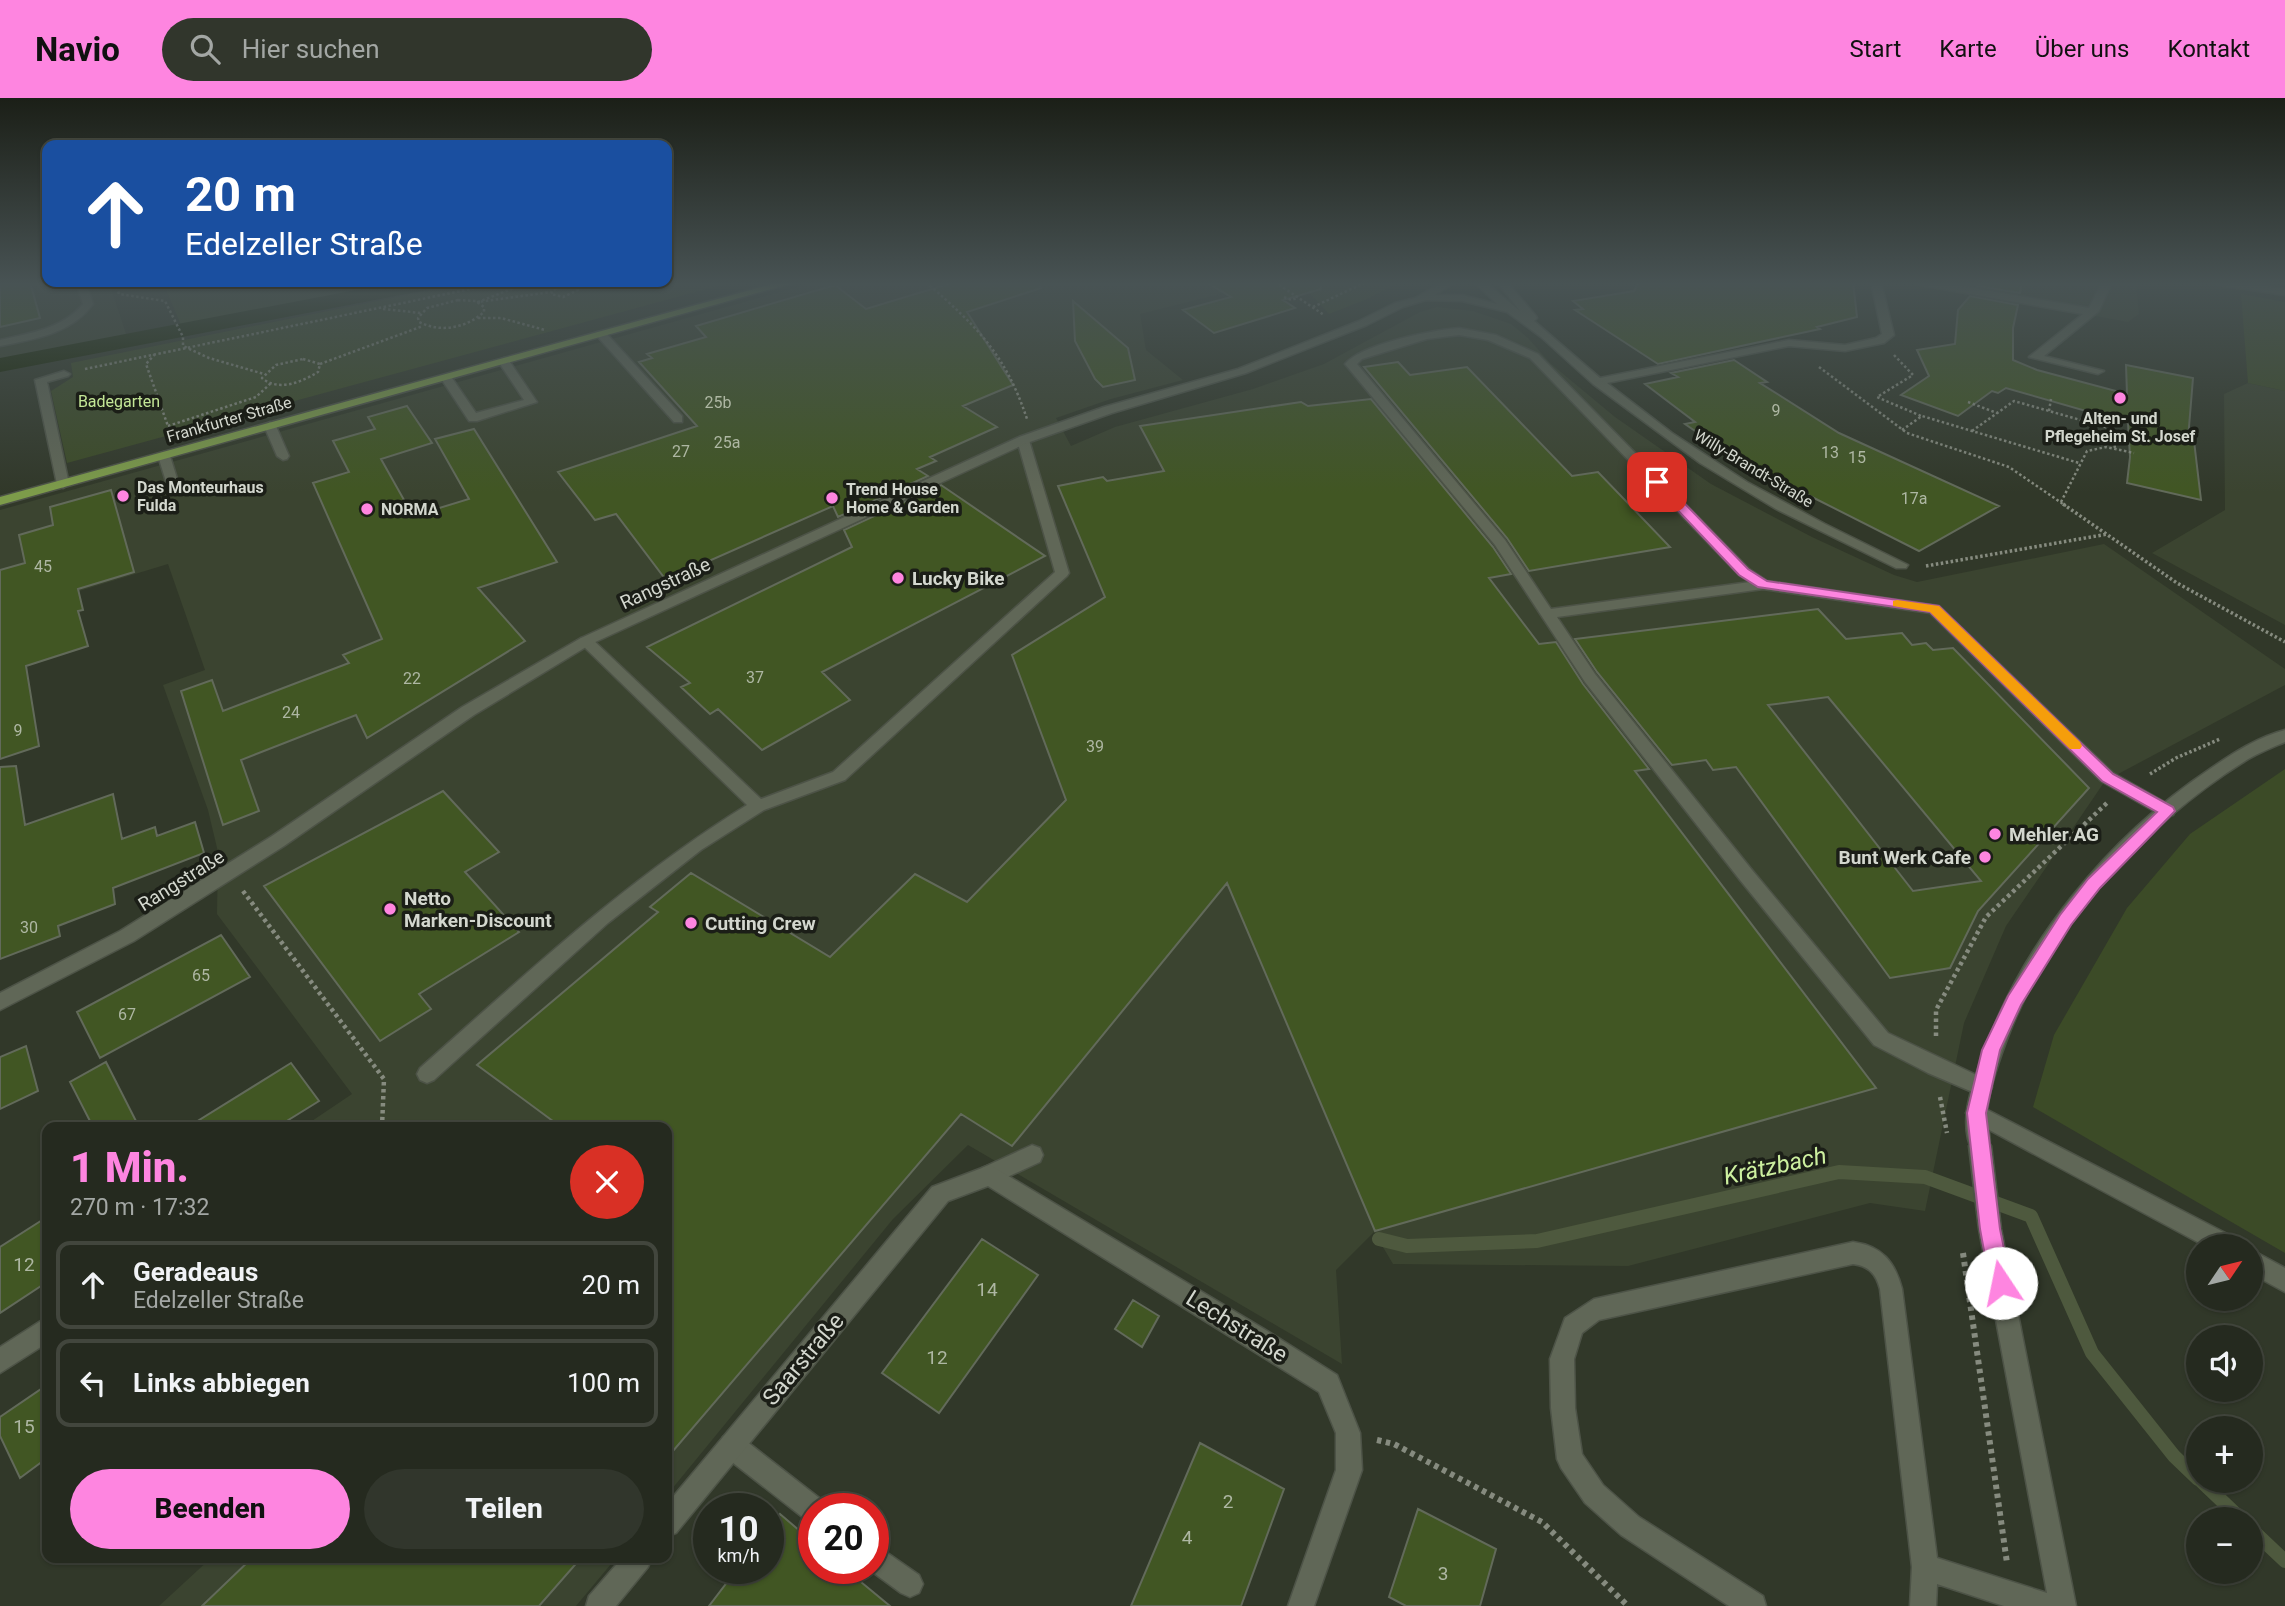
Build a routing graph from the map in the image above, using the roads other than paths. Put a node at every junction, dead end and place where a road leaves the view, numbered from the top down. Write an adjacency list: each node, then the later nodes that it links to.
1 (535, 352): 9 (main road, Frankfurter Straße)
2 (618, 352): 14 (street)
3 (1289, 352): 16 (street, Rangstraße)
4 (1374, 352): 24 (street)
5 (1527, 352): 23 (street)
6 (1564, 352): 13 (street, Willy-Brandt-Straße)
7 (1743, 352): 13 (street)
8 (2041, 352): 10 (street)
9 (504, 361): 12 (main road, Frankfurter Straße); 12 (street)
10 (2098, 371)
11 (64, 374): 19 (street)
12 (446, 377): 15 (main road, Frankfurter Straße)
13 (1597, 382): 22 (street, Willy-Brandt-Straße)
14 (678, 419)
15 (270, 426): 17 (main road, Frankfurter Straße); 18 (street)
16 (1023, 440): 25 (street, Rangstraße); 27 (street)
17 (164, 456): 19 (main road, Frankfurter Straße); 20 (street)
18 (284, 456)
19 (62, 484): 21 (main road, Frankfurter Straße)
20 (174, 488)
21 (0, 501)
22 (1901, 565)
23 (1763, 585): 24 (street); 28 (street)
24 (1547, 614): 31 (street)
25 (586, 641): 27 (street); 29 (street, Rangstraße)
26 (2285, 735): 28 (street)
27 (758, 806): 30 (street)
28 (2167, 811): 31 (street)
29 (0, 1002)
30 (427, 1074)
31 (1982, 1087): 32 (street)
32 (1976, 1113): 35 (street); 52 (street)
33 (1032, 1155): 34 (street)
34 (990, 1175): 40 (street, Saarstraße); 48 (street, Lechstraße)
35 (2204, 1234)
36 (2263, 1268): 37 (street)
37 (2285, 1281)
38 (42, 1332): 39 (street)
39 (0, 1361)
40 (732, 1446): 41 (street); 42 (street, Saarstraße)
41 (798, 1498)
42 (672, 1518)
43 (635, 1563): 47 (street)
44 (1925, 1567): 49 (street); 50 (street); 51 (street)
45 (889, 1568): 46 (street)
46 (910, 1584)
47 (599, 1606)
48 (1301, 1606)
49 (1753, 1606)
50 (1923, 1606)
51 (2045, 1606)
52 (2063, 1606)

